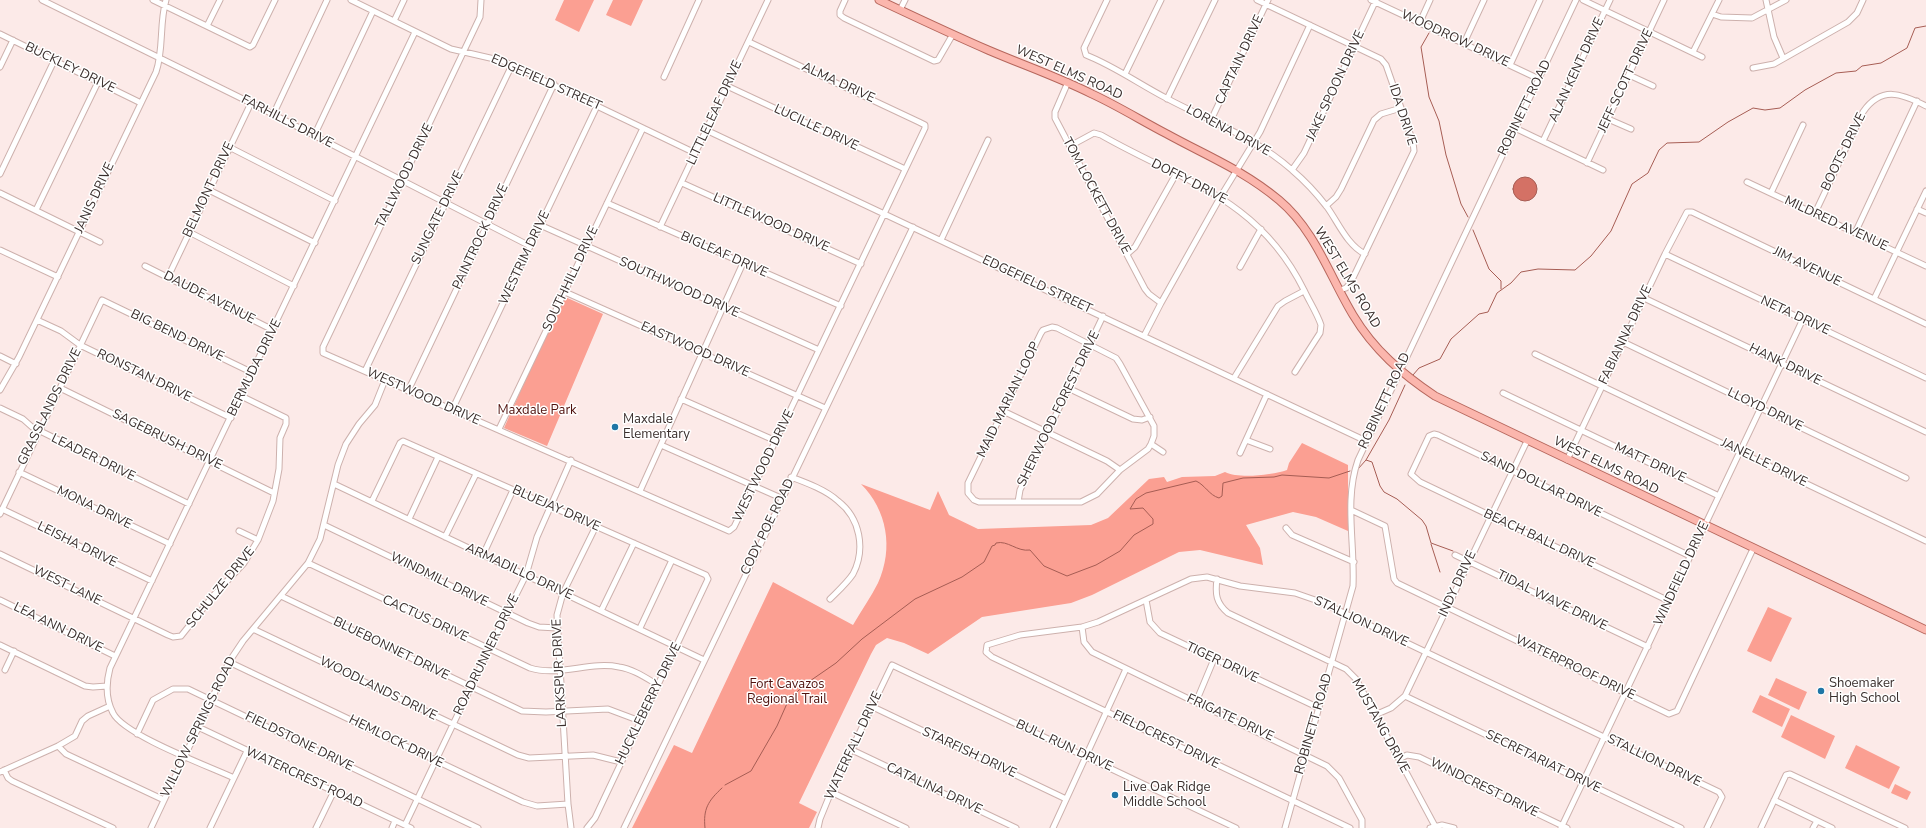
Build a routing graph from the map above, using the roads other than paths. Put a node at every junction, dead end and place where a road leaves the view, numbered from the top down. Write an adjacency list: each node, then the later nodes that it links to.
1 (42, 0): 53 (street, FARHILLS DRIVE)
2 (153, 0): 32 (street)
3 (166, 0): 32 (street, JANIS DRIVE)
4 (220, 0): 41 (street)
5 (275, 0): 41 (street)
6 (327, 0): 76 (street)
7 (351, 0): 36 (street, EDGEFIELD STREET)
8 (404, 0): 38 (street)
9 (481, 0): 51 (street, TALLWOOD DRIVE)
10 (699, 0): 62 (street)
11 (768, 0): 47 (street, LITTLELEAF DRIVE)
12 (845, 0): 45 (street)
13 (879, 0): 33 (main road, WEST ELMS ROAD)
14 (905, 0): 33 (street)
15 (1107, 0): 60 (street, LORENA DRIVE)
16 (1161, 0): 60 (street)
17 (1215, 0): 69 (street)
18 (1257, 0): 31 (street, IDA DRIVE)
19 (1430, 0): 39 (street)
20 (1484, 0): 48 (street)
21 (1540, 0): 57 (street)
22 (1576, 0): 63 (street, ROBINETT ROAD)
23 (1583, 0): 34 (street)
24 (1610, 0): 34 (street, ALAN KENT DRIVE)
25 (1664, 0): 43 (street, JEFF SCOTT DRIVE)
26 (1719, 0): 37 (street)
27 (1766, 0): 35 (street)
28 (1786, 0): 35 (street)
29 (1863, 0): 54 (street)
30 (1374, 1): 39 (street, WOODROW DRIVE); 49 (street, JAKE SPOON DRIVE)
31 (1267, 2): 40 (street, IDA DRIVE); 78 (street, CAPTAIN DRIVE)
32 (164, 6): 41 (street); 53 (street, JANIS DRIVE)
33 (900, 10): 45 (main road, WEST ELMS ROAD)
34 (1605, 10): 43 (street); 87 (street, ALAN KENT DRIVE)
35 (1768, 10): 37 (street); 54 (street)
36 (373, 11): 38 (street, EDGEFIELD STREET); 85 (street)
37 (1712, 14): 50 (street)
38 (394, 21): 42 (street, EDGEFIELD STREET)
39 (1420, 22): 48 (street, WOODROW DRIVE)
40 (1310, 25): 49 (street, IDA DRIVE); 88 (street)
41 (207, 26)
42 (416, 32): 51 (street, EDGEFIELD STREET); 92 (street, BERMUDA DRIVE)
43 (1649, 32): 50 (street); 61 (street, JEFF SCOTT DRIVE)
44 (0, 34): 46 (street, BUCKLEY DRIVE)
45 (953, 34): 65 (main road, WEST ELMS ROAD)
46 (13, 40): 55 (street, BUCKLEY DRIVE); 58 (street)
47 (748, 42): 67 (street, LITTLELEAF DRIVE); 80 (street, ALMA DRIVE)
48 (1464, 43): 57 (street, WOODROW DRIVE)
49 (1354, 46): 75 (street, IDA DRIVE); 96 (street, JAKE SPOON DRIVE)
50 (1693, 52): 52 (street)
51 (464, 53): 56 (street, EDGEFIELD STREET); 100 (street, TALLWOOD DRIVE)
52 (1702, 56)
53 (159, 58): 71 (street, JANIS DRIVE); 72 (street, FARHILLS DRIVE)
54 (1783, 58): 59 (street)
55 (54, 61): 64 (street, BUCKLEY DRIVE); 98 (street)
56 (512, 65): 66 (street, EDGEFIELD STREET); 109 (street, SUNGATE DRIVE)
57 (1510, 65): 63 (street, WOODROW DRIVE)
58 (0, 67)
59 (1753, 68)
60 (1125, 74): 69 (street, LORENA DRIVE)
61 (1629, 75): 68 (street); 77 (street, JEFF SCOTT DRIVE)
62 (664, 77)
63 (1539, 79): 82 (street, ROBINETT ROAD)
64 (98, 82): 71 (street, BUCKLEY DRIVE); 113 (street)
65 (1068, 82): 89 (street, TOM LOCKETT DRIVE); 95 (main road, WEST ELMS ROAD)
66 (554, 84): 73 (street, EDGEFIELD STREET); 118 (street, PAINTROCK DRIVE)
67 (727, 86): 84 (street, LITTLELEAF DRIVE); 94 (street, LUCILLE DRIVE)
68 (1653, 86)
69 (1167, 99): 78 (street, LORENA DRIVE)
70 (1917, 101): 74 (street, BOOTS DRIVE); 115 (street, BOOTS DRIVE); 125 (street)
71 (141, 103): 123 (street, JANIS DRIVE)
72 (251, 103): 76 (street, FARHILLS DRIVE); 90 (street, BELMONT DRIVE)
73 (597, 106): 81 (street, EDGEFIELD STREET); 119 (street, WESTRIM DRIVE)
74 (1926, 106)
75 (1401, 108): 111 (street); 134 (street, IDA DRIVE)
76 (273, 115): 85 (street, FARHILLS DRIVE)
77 (1608, 119): 83 (street); 93 (street, JEFF SCOTT DRIVE)
78 (1212, 120): 88 (street, LORENA DRIVE)
79 (1804, 125): 106 (street)
80 (925, 127): 94 (street, WESTWOOD DRIVE)
81 (643, 128): 91 (street, EDGEFIELD STREET); 110 (street, SOUTHHILL DRIVE)
82 (1515, 128): 87 (street); 170 (street, ROBINETT ROAD)
83 (1631, 129)
84 (706, 130): 91 (street, LITTLELEAF DRIVE); 117 (street, EDGEFIELD STREET)
85 (314, 136): 92 (street, FARHILLS DRIVE)
86 (988, 140): 126 (street)
87 (1543, 141): 93 (street)
88 (1255, 142): 95 (street); 96 (street, LORENA DRIVE)
89 (1070, 146): 99 (street, DOFFY DRIVE); 133 (street, TOM LOCKETT DRIVE)
90 (230, 147): 103 (street, BELMONT DRIVE); 108 (street)
91 (695, 153): 102 (street, LITTLELEAF DRIVE)
92 (356, 157): 100 (street, FARHILLS DRIVE); 108 (street, BERMUDA DRIVE)
93 (1587, 163): 97 (street)
94 (904, 169): 117 (street, WESTWOOD DRIVE)
95 (1237, 169): 107 (street); 144 (main road, WEST ELMS ROAD)
96 (1292, 170): 111 (street, LORENA DRIVE)
97 (1603, 170)
98 (0, 174)
99 (1176, 174): 107 (street, DOFFY DRIVE); 133 (street)
100 (403, 181): 109 (street, FARHILLS DRIVE); 162 (street, TALLWOOD DRIVE)
101 (1746, 182): 106 (street, MILDRED AVENUE)
102 (682, 183): 121 (street, LITTLELEAF DRIVE); 137 (street, LITTLEWOOD DRIVE)
103 (209, 190): 124 (street, BELMONT DRIVE); 128 (street)
104 (1926, 191): 112 (street)
105 (0, 193): 113 (street)
106 (1771, 193): 115 (street, MILDRED AVENUE)
107 (1221, 196): 122 (street, DOFFY DRIVE); 150 (street)
108 (335, 201): 128 (street, BERMUDA DRIVE)
109 (445, 203): 118 (street, FARHILLS DRIVE); 169 (street, SUNGATE DRIVE)
110 (607, 203): 121 (street, BIGLEAF DRIVE); 130 (street, SOUTHHILL DRIVE)
111 (1326, 206): 134 (street, LORENA DRIVE)
112 (1917, 209): 116 (street); 132 (street)
113 (36, 210): 123 (street)
114 (1687, 212): 135 (street, FABIANNA DRIVE); 148 (street, JIM AVENUE)
115 (1815, 213): 125 (street, MILDRED AVENUE)
116 (1926, 213)
117 (884, 214): 120 (street, EDGEFIELD STREET); 137 (street, WESTWOOD DRIVE)
118 (488, 224): 129 (street, FARHILLS DRIVE); 180 (street, PAINTROCK DRIVE)
119 (540, 225): 129 (street, WESTRIM DRIVE); 130 (street, SOUTHWOOD DRIVE)
120 (912, 226): 126 (street, EDGEFIELD STREET); 187 (street, CODY POE ROAD)
121 (660, 227): 136 (street, BIGLEAF DRIVE)
122 (1261, 229): 139 (street); 145 (street, DOFFY DRIVE)
123 (79, 232): 127 (street); 141 (street, JANIS DRIVE)
124 (189, 232): 142 (street, BELMONT DRIVE); 143 (street)
125 (1855, 233): 132 (street, MILDRED AVENUE)
126 (941, 240): 153 (street, EDGEFIELD STREET)
127 (100, 242)
128 (315, 243): 143 (street, BERMUDA DRIVE)
129 (530, 246): 189 (street, WESTRIM DRIVE)
130 (586, 247): 146 (street, SOUTHHILL DRIVE); 152 (street, SOUTHWOOD DRIVE)
131 (0, 250): 141 (street)
132 (1896, 252): 140 (street, MILDRED AVENUE); 148 (street)
133 (1127, 254): 150 (street, TOM LOCKETT DRIVE)
134 (1365, 254): 144 (street, IDA DRIVE)
135 (1665, 254): 147 (street, FABIANNA DRIVE); 155 (street, NETA DRIVE)
136 (743, 263): 151 (street, BIGLEAF DRIVE); 152 (street)
137 (861, 264): 151 (street, WESTWOOD DRIVE)
138 (145, 266): 142 (street, DAUDE AVENUE)
139 (1240, 266)
140 (1926, 266)
141 (58, 277): 154 (street, JANIS DRIVE)
142 (168, 277): 157 (street, DAUDE AVENUE)
143 (294, 286): 157 (street, BERMUDA DRIVE)
144 (1340, 290): 170 (main road, WEST ELMS ROAD)
145 (1304, 291): 171 (street, DOFFY DRIVE); 173 (street)
146 (565, 292): 164 (street, EASTWOOD DRIVE); 193 (street, SOUTHHILL DRIVE)
147 (1644, 298): 159 (street, FABIANNA DRIVE); 168 (street, HANK DRIVE)
148 (1874, 299): 156 (street, JIM AVENUE)
149 (101, 301): 161 (street, GRASSLANDS DRIVE); 172 (street, BIG BEND DRIVE)
150 (1161, 303): 158 (street)
151 (841, 306): 163 (street, WESTWOOD DRIVE)
152 (723, 307): 163 (street, SOUTHWOOD DRIVE); 164 (street)
153 (1103, 316): 158 (street, EDGEFIELD STREET); 160 (street, SHERWOOD FOREST DRIVE)
154 (37, 320): 161 (street, RONSTAN DRIVE); 167 (street, JANIS DRIVE)
155 (1803, 320): 168 (street, WINDFIELD DRIVE); 174 (street, NETA DRIVE)
156 (1926, 324)
157 (273, 330): 172 (street, BERMUDA DRIVE)
158 (1144, 336): 173 (street, EDGEFIELD STREET)
159 (1623, 342): 176 (street, FABIANNA DRIVE); 188 (street, LLOYD DRIVE)
160 (1090, 344): 178 (street, SHERWOOD FOREST DRIVE); 190 (street, MAID MARIAN LOOP); 191 (street, MAID MARIAN LOOP)
161 (80, 345): 177 (street, GRASSLANDS DRIVE); 192 (street, RONSTAN DRIVE)
162 (323, 350): 169 (street, WESTWOOD DRIVE)
163 (819, 350): 184 (street, WESTWOOD DRIVE)
164 (702, 353): 184 (street, EASTWOOD DRIVE); 185 (street)
165 (1535, 354): 176 (street, JANELLE DRIVE)
166 (0, 356): 167 (street)
167 (16, 364): 179 (street, JANIS DRIVE)
168 (1782, 364): 188 (street, WINDFIELD DRIVE); 197 (street, HANK DRIVE)
169 (365, 371): 175 (street, WESTWOOD DRIVE)
170 (1399, 371): 200 (street, ROBINETT ROAD); 201 (main road, WEST ELMS ROAD)
171 (1295, 372)
172 (253, 373): 183 (street, BERMUDA DRIVE)
173 (1234, 378): 182 (street, EDGEFIELD STREET)
174 (1926, 378)
175 (385, 380): 180 (street, WESTWOOD DRIVE); 219 (street, WILLOW SPRINGS ROAD)
176 (1602, 386): 194 (street, FABIANNA DRIVE); 206 (street, JANELLE DRIVE)
177 (60, 388): 195 (street, GRASSLANDS DRIVE); 211 (street, SAGEBRUSH DRIVE)
178 (1068, 388): 191 (street); 196 (street, SHERWOOD FOREST DRIVE)
179 (0, 390)
180 (408, 391): 189 (street, WESTWOOD DRIVE)
181 (1503, 393): 194 (street, MATT DRIVE)
182 (1267, 394): 199 (street); 200 (street, EDGEFIELD STREET)
183 (241, 396): 192 (street, BERMUDA DRIVE); 223 (street, SCHULZE DRIVE)
184 (798, 396): 187 (street, EASTWOOD DRIVE); 198 (street, WESTWOOD DRIVE)
185 (682, 399): 198 (street); 203 (street)
186 (0, 408): 195 (street, LEADER DRIVE)
187 (825, 408): 217 (street, CODY POE ROAD)
188 (1761, 408): 206 (street, WINDFIELD DRIVE); 218 (street, LLOYD DRIVE)
189 (452, 410): 193 (street, WESTWOOD DRIVE)
190 (1004, 411): 196 (street); 227 (street, MAID MARIAN LOOP)
191 (1150, 417): 202 (street, MAID MARIAN LOOP)
192 (231, 418): 211 (street, BERMUDA DRIVE)
193 (499, 429): 209 (street, WESTWOOD DRIVE)
194 (1581, 430): 210 (street, FABIANNA DRIVE); 224 (street, MATT DRIVE)
195 (39, 431): 214 (street, GRASSLANDS DRIVE); 228 (street, LEADER DRIVE)
196 (1048, 432): 212 (street); 227 (street, SHERWOOD FOREST DRIVE)
197 (1926, 432)
198 (776, 440): 220 (street, WESTWOOD DRIVE)
199 (1246, 440): 204 (street); 207 (street)
200 (1366, 441): 230 (street, ROBINETT ROAD)
201 (1527, 441): 210 (main road, WEST ELMS ROAD); 213 (street, INDY DRIVE)
202 (1151, 444): 205 (street); 212 (street, MAID MARIAN LOOP)
203 (661, 445): 220 (street); 222 (street)
204 (1270, 450)
205 (1163, 452)
206 (1740, 452): 224 (street, WINDFIELD DRIVE); 241 (street, JANELLE DRIVE)
207 (1240, 453)
208 (438, 457): 215 (street, BLUEJAY DRIVE); 226 (street, BLUEJAY DRIVE); 233 (street)
209 (571, 460): 222 (street, WESTWOOD DRIVE); 229 (street, ROADRUNNER DRIVE)
210 (1566, 460): 236 (main road, WEST ELMS ROAD)
211 (210, 461): 223 (street, SAGEBRUSH DRIVE); 228 (street, BERMUDA DRIVE)
212 (1120, 470): 227 (street, MAID MARIAN LOOP)
213 (1512, 471): 216 (street, SAND DOLLAR DRIVE); 232 (street, INDY DRIVE); 248 (street, SAND DOLLAR DRIVE)
214 (19, 472): 231 (street, GRASSLANDS DRIVE); 243 (street, MONA DRIVE)
215 (476, 474): 221 (street, BLUEJAY DRIVE); 239 (street)
216 (1412, 474): 232 (street, BEACH BALL DRIVE)
217 (791, 478): 225 (street, CODY POE ROAD); 259 (street)
218 (1906, 478)
219 (334, 484): 226 (street, ARMADILLO DRIVE); 234 (street, WILLOW SPRINGS ROAD)
220 (754, 486): 222 (street, WESTWOOD DRIVE); 225 (street)
221 (513, 490): 229 (street, BLUEJAY DRIVE); 246 (street)
222 (640, 491)
223 (274, 493): 240 (street, SCHULZE DRIVE)
224 (1719, 496): 236 (street, WINDFIELD DRIVE)
225 (781, 498): 282 (street, CODY POE ROAD)
226 (372, 501): 233 (street, ARMADILLO DRIVE)
227 (1018, 502)
228 (189, 504): 243 (street, BERMUDA DRIVE)
229 (551, 506): 235 (street, BLUEJAY DRIVE); 253 (street, ROADRUNNER DRIVE)
230 (1351, 510): 251 (street, ROBINETT ROAD); 263 (street, WATERPROOF DRIVE)
231 (1, 511): 256 (street, LEISHA DRIVE)
232 (1491, 516): 250 (street, INDY DRIVE); 262 (street, BEACH BALL DRIVE)
233 (409, 519): 239 (street, ARMADILLO DRIVE)
234 (324, 525): 252 (street, WILLOW SPRINGS ROAD); 265 (street, WINDMILL DRIVE)
235 (596, 526): 242 (street, BLUEJAY DRIVE); 257 (street, LARKSPUR DRIVE)
236 (1705, 526): 244 (main road, WEST ELMS ROAD); 248 (street, WINDFIELD DRIVE)
237 (1286, 528): 251 (street)
238 (239, 531): 240 (street)
239 (445, 537): 246 (street, ARMADILLO DRIVE)
240 (258, 540): 267 (street, SCHULZE DRIVE)
241 (1926, 541)
242 (634, 543): 249 (street, BLUEJAY DRIVE); 264 (street)
243 (170, 544): 256 (street, BERMUDA DRIVE)
244 (1753, 549): 272 (main road, WEST ELMS ROAD); 292 (street, WATERPROOF DRIVE)
245 (0, 554): 267 (street, WEST LANE)
246 (483, 555): 253 (street, ARMADILLO DRIVE)
247 (1455, 555): 250 (street, TIDAL WAVE DRIVE)
248 (1690, 556): 262 (street, WINDFIELD DRIVE)
249 (672, 560): 254 (street, BLUEJAY DRIVE); 270 (street)
250 (1469, 561): 263 (street, INDY DRIVE); 275 (street, TIDAL WAVE DRIVE)
251 (1354, 562): 266 (street, ROBINETT ROAD)
252 (308, 563): 258 (street, WILLOW SPRINGS ROAD); 276 (street, CACTUS DRIVE)
253 (526, 575): 257 (street, ARMADILLO DRIVE); 265 (street, ROADRUNNER DRIVE)
254 (708, 579): 274 (street, HUCKLEBERRY DRIVE)
255 (1217, 579): 261 (street, STALLION DRIVE); 266 (street, STALLION DRIVE); 284 (street, MUSTANG DRIVE)
256 (152, 581): 267 (street, BERMUDA DRIVE)
257 (563, 593): 264 (street, ARMADILLO DRIVE); 269 (street, LARKSPUR DRIVE)
258 (281, 596): 271 (street, WILLOW SPRINGS ROAD); 291 (street, BLUEBONNET DRIVE)
259 (830, 599)
260 (0, 600): 280 (street, LEA ANN DRIVE)
261 (1146, 600): 268 (street, STALLION DRIVE); 281 (street, TIGER DRIVE)
262 (1669, 601): 275 (street, WINDFIELD DRIVE)
263 (1448, 607): 279 (street, INDY DRIVE); 292 (street, WATERPROOF DRIVE)
264 (601, 611): 270 (street, ARMADILLO DRIVE)
265 (506, 613): 269 (street, WINDMILL DRIVE); 276 (street, ROADRUNNER DRIVE)
266 (1346, 614): 279 (street, STALLION DRIVE); 284 (street, ROBINETT ROAD)
267 (134, 618): 280 (street, BERMUDA DRIVE)
268 (1082, 627): 277 (street, STALLION DRIVE); 286 (street, FRIGATE DRIVE)
269 (557, 628): 288 (street, LARKSPUR DRIVE)
270 (640, 628): 274 (street, ARMADILLO DRIVE)
271 (254, 629): 283 (street, WILLOW SPRINGS ROAD); 303 (street, WOODLANDS DRIVE)
272 (1926, 630)
273 (0, 645): 278 (street)
274 (677, 646): 282 (street, ARMADILLO DRIVE); 289 (street, HUCKLEBERRY DRIVE)
275 (1648, 647): 292 (street, WINDFIELD DRIVE)
276 (489, 649): 288 (street, CACTUS DRIVE); 291 (street, ROADRUNNER DRIVE)
277 (986, 649): 300 (street, FIELDCREST DRIVE)
278 (14, 651): 287 (street); 290 (street)
279 (1426, 652): 293 (street, INDY DRIVE); 306 (street, STALLION DRIVE)
280 (115, 656): 290 (street, BERMUDA DRIVE)
281 (1214, 659): 295 (street); 298 (street, TIGER DRIVE)
282 (704, 660): 342 (street, CODY POE ROAD)
283 (229, 662): 294 (street, WILLOW SPRINGS ROAD); 315 (street, HEMLOCK DRIVE)
284 (1332, 662): 298 (street, ROBINETT ROAD); 301 (street, MUSTANG DRIVE)
285 (892, 665): 297 (street, WATERFALL DRIVE); 313 (street, BULL RUN DRIVE)
286 (1126, 669): 295 (street, FRIGATE DRIVE); 300 (street)
287 (5, 670)
288 (560, 670): 289 (street, CACTUS DRIVE); 299 (street, LARKSPUR DRIVE)
289 (658, 685): 302 (street, HUCKLEBERRY DRIVE)
290 (107, 686): 296 (street, BERMUDA DRIVE)
291 (471, 687): 299 (street, BLUEBONNET DRIVE); 303 (street, ROADRUNNER DRIVE)
292 (1626, 692): 306 (street, WINDFIELD DRIVE)
293 (1405, 696): 301 (street, INDY DRIVE); 319 (street, SECRETARIAT DRIVE)
294 (211, 699): 304 (street, WILLOW SPRINGS ROAD); 305 (street, FIELDSTONE DRIVE); 322 (street, FIELDSTONE DRIVE)
295 (1196, 702): 310 (street, FRIGATE DRIVE)
296 (110, 706): 305 (street); 307 (street)
297 (872, 707): 308 (street, WATERFALL DRIVE); 323 (street, STARFISH DRIVE)
298 (1319, 708): 310 (street, ROBINETT ROAD)
299 (562, 711): 302 (street, BLUEBONNET DRIVE); 311 (street, LARKSPUR DRIVE)
300 (1106, 712): 313 (street); 326 (street, FIELDCREST DRIVE)
301 (1375, 714): 314 (street, MUSTANG DRIVE)
302 (640, 721): 316 (street, HUCKLEBERRY DRIVE)
303 (453, 725): 311 (street, WOODLANDS DRIVE); 315 (street, ROADRUNNER DRIVE)
304 (198, 727): 309 (street, WATERCREST ROAD); 312 (street, WILLOW SPRINGS ROAD)
305 (137, 734): 312 (street)
306 (1604, 737): 319 (street, WINDFIELD DRIVE); 353 (street, STALLION DRIVE)
307 (58, 746): 317 (street); 324 (street)
308 (852, 750): 321 (street, WATERFALL DRIVE); 345 (street, CATALINA DRIVE)
309 (247, 751): 318 (street); 320 (street, WATERCREST ROAD)
310 (1306, 754): 326 (street, ROBINETT ROAD); 350 (street, FRIGATE DRIVE)
311 (565, 755): 316 (street, WOODLANDS DRIVE); 327 (street, LARKSPUR DRIVE)
312 (185, 756): 318 (street); 324 (street, WILLOW SPRINGS ROAD)
313 (1086, 756): 323 (street); 347 (street, BULL RUN DRIVE)
314 (1399, 759): 331 (street, MUSTANG DRIVE); 332 (street, WINDCREST DRIVE)
315 (436, 761): 322 (street, ROADRUNNER DRIVE); 327 (street, HEMLOCK DRIVE)
316 (621, 762): 341 (street, HUCKLEBERRY DRIVE)
317 (2, 771): 333 (street)
318 (234, 778): 335 (street)
319 (1584, 781): 332 (street, WINDFIELD DRIVE); 352 (street, SECRETARIAT DRIVE)
320 (334, 791): 328 (street, WATERCREST ROAD); 336 (street)
321 (831, 792): 343 (street, WATERFALL DRIVE); 344 (street)
322 (418, 799): 330 (street, ROADRUNNER DRIVE); 339 (street, FIELDSTONE DRIVE)
323 (1066, 799): 346 (street)
324 (164, 800): 334 (street, WILLOW SPRINGS ROAD)
325 (1774, 800): 329 (street); 354 (street); 357 (street)
326 (1292, 801): 348 (street, ROBINETT ROAD); 349 (street, FIELDCREST DRIVE)
327 (568, 804): 340 (street, LARKSPUR DRIVE)
328 (395, 821): 330 (street, WATERCREST ROAD); 337 (street)
329 (1817, 821): 355 (street); 356 (street)
330 (405, 825): 338 (street, WATERCREST ROAD)
331 (1434, 827): 351 (street)
332 (1564, 827)
333 (113, 828)
334 (151, 828)
335 (210, 828)
336 (316, 828)
337 (392, 828)
338 (411, 828)
339 (478, 828)
340 (571, 828)
341 (586, 828)
342 (624, 828)
343 (818, 828)
344 (906, 828)
345 (1016, 828)
346 (1053, 828)
347 (1236, 828)
348 (1285, 828)
349 (1350, 828)
350 (1362, 828)
351 (1454, 828)
352 (1681, 828)
353 (1707, 828)
354 (1761, 828)
355 (1813, 828)
356 (1832, 828)
357 (1905, 828)

